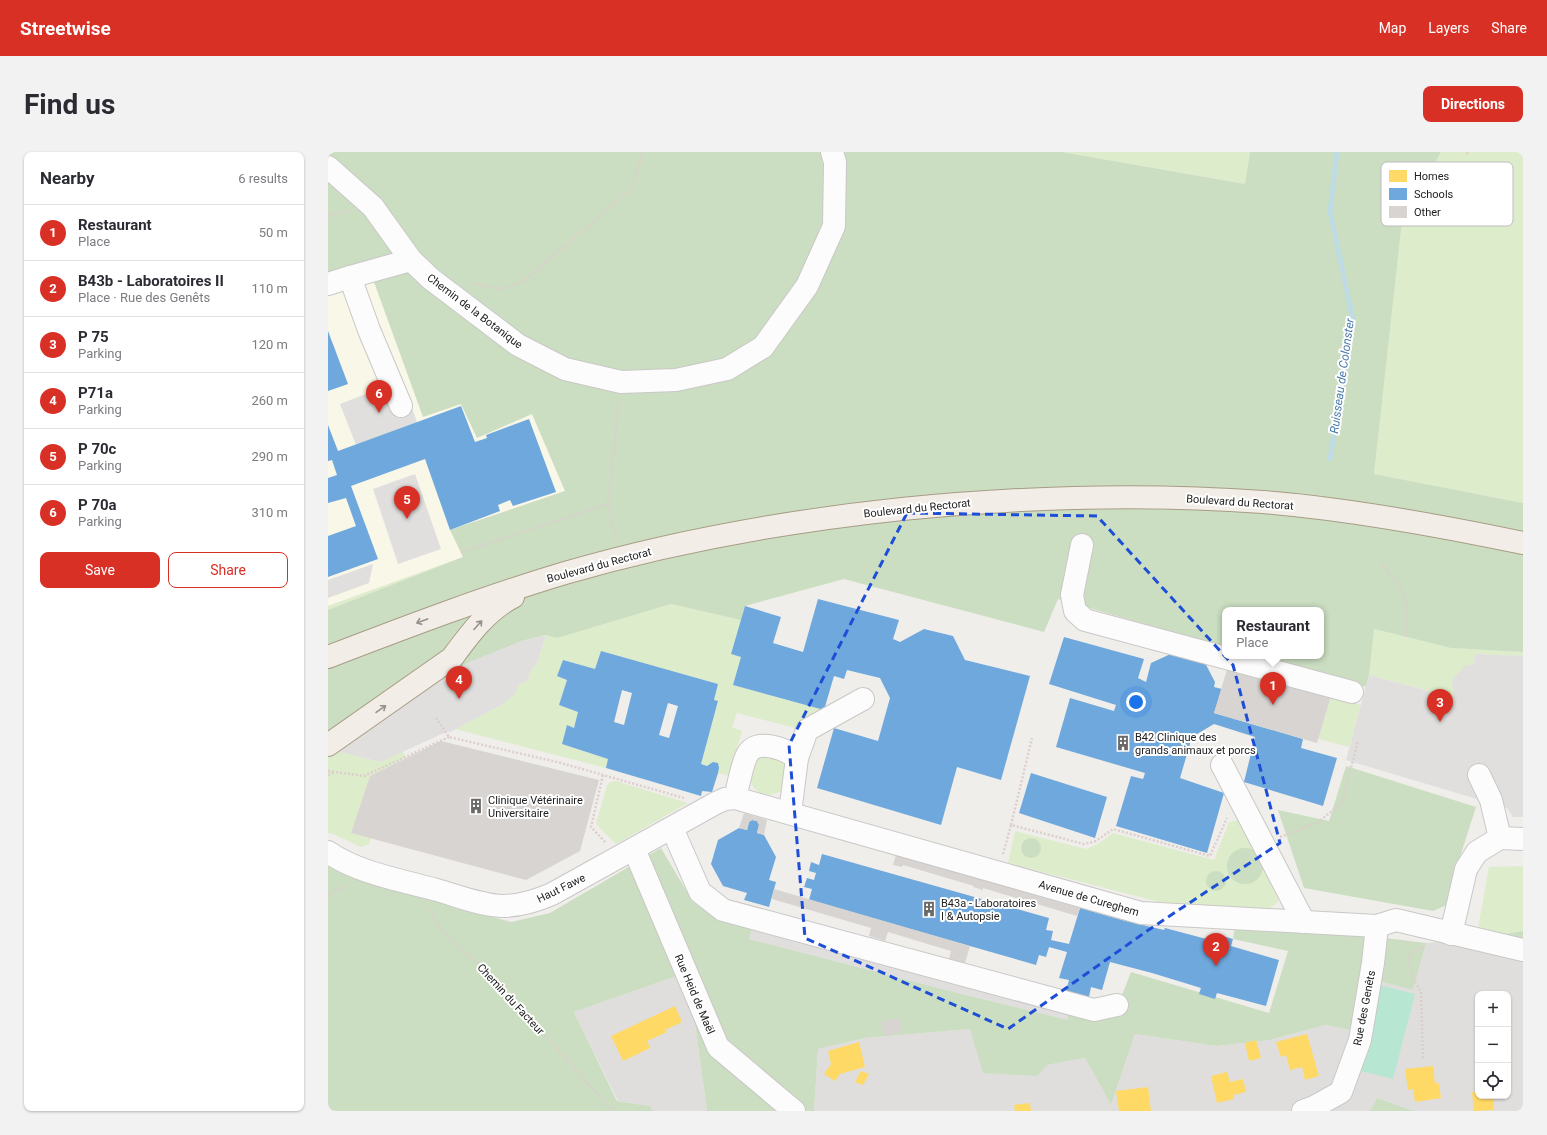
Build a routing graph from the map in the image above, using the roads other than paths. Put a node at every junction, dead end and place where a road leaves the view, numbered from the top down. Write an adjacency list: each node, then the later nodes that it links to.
1 (832, 152): 3 (street, Chemin de la Botanique)
2 (328, 167): 3 (street, Chemin de la Botanique)
3 (411, 260): 4 (street)
4 (350, 277): 5 (street); 6 (street)
5 (328, 284)
6 (401, 406)
7 (1523, 543): 9 (main road, Boulevard du Rectorat)
8 (1082, 545): 11 (street)
9 (565, 573): 10 (main road, Boulevard du Rectorat, one-way to 10); 15 (main road, one-way to 9)
10 (328, 657)
11 (1222, 657)
12 (1230, 659): 13 (street)
13 (1352, 692)
14 (863, 699): 16 (street)
15 (328, 746)
16 (797, 758): 19 (street); 20 (street)
17 (1222, 764): 26 (street)
18 (1479, 775): 22 (street)
19 (736, 798): 20 (street, Avenue de Cureghem); 21 (street, Haut Fawe)
20 (790, 813): 26 (street, Avenue de Cureghem)
21 (672, 828): 24 (street, Haut Fawe); 30 (street)
22 (1500, 838): 23 (street); 28 (street)
23 (1523, 838)
24 (634, 849): 25 (street, Haut Fawe); 31 (street, Rue Heid de Maël)
25 (328, 852)
26 (1304, 922): 27 (street, Avenue de Cureghem)
27 (1377, 926): 28 (street, Avenue de Cureghem); 32 (street, Rue des Genêts)
28 (1451, 934): 29 (street, Avenue de Cureghem)
29 (1523, 950)
30 (1117, 1005)
31 (794, 1111)
32 (1303, 1111)

